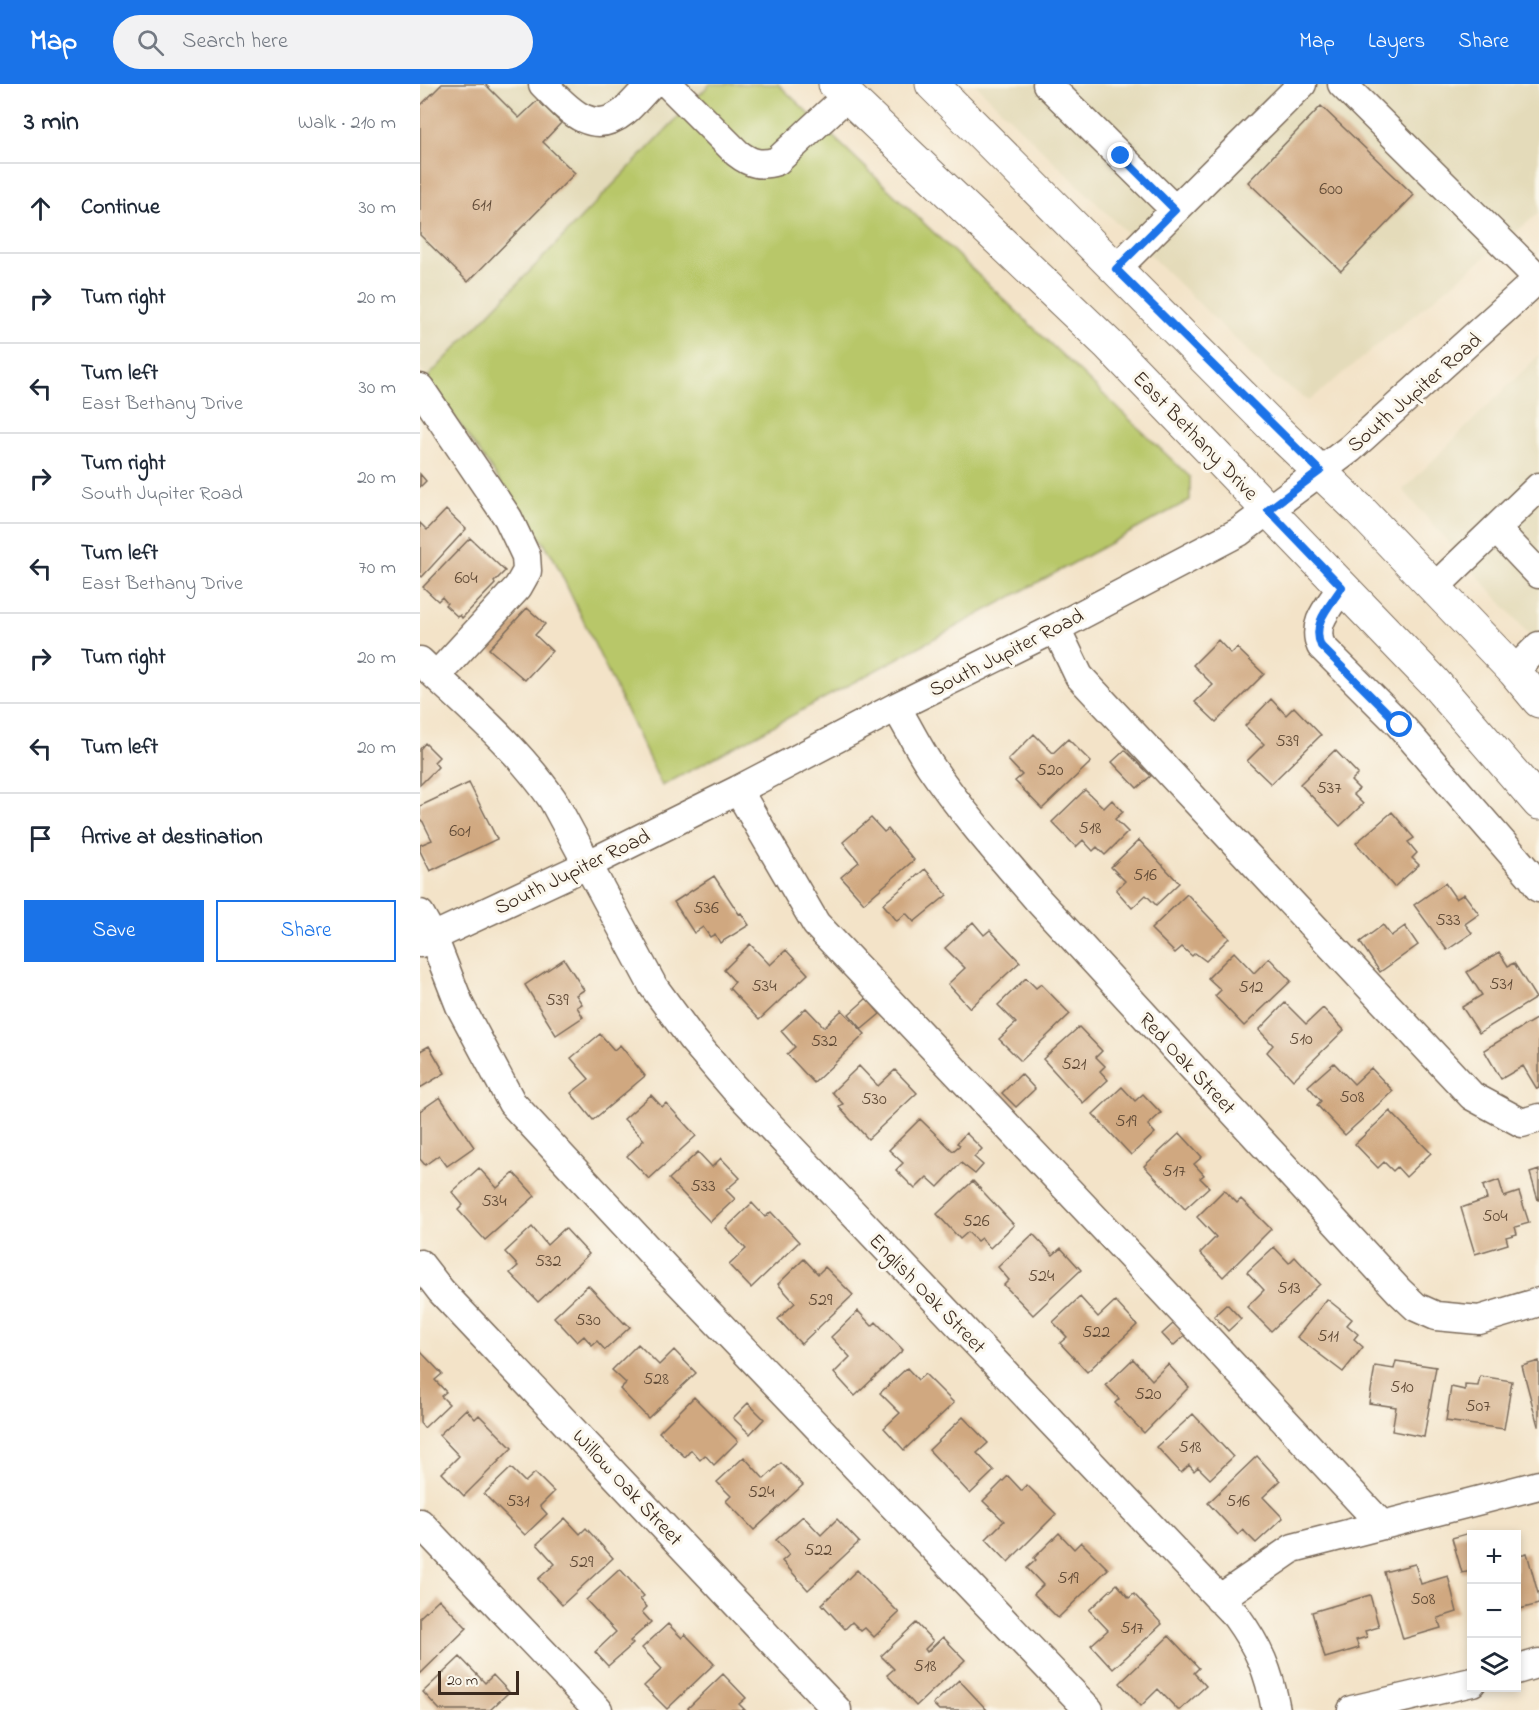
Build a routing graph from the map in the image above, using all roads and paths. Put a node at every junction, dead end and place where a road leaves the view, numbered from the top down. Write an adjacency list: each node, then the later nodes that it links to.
1 (543, 84): 2 (street)
2 (651, 84)
3 (668, 84): 8 (street)
4 (932, 84): 10 (main road)
5 (1047, 84): 9 (street)
6 (1302, 84): 9 (street)
7 (1342, 84): 11 (street)
8 (846, 88): 15 (main road, East Bethany Drive)
9 (1175, 210): 10 (street)
10 (1116, 269): 13 (main road)
11 (1539, 279): 13 (street, South Jupiter Road)
12 (420, 388): 22 (street)
13 (1320, 471): 15 (street, South Jupiter Road); 19 (main road)
14 (1539, 487): 16 (street)
15 (1268, 510): 18 (main road, East Bethany Drive); 20 (street, South Jupiter Road)
16 (1496, 530): 17 (street); 19 (street)
17 (1539, 574)
18 (1342, 587): 27 (main road, East Bethany Drive); 29 (street)
19 (1434, 588): 23 (main road)
20 (1056, 628): 25 (street, South Jupiter Road); 31 (street)
21 (1539, 646): 23 (street)
22 (428, 669): 28 (street, English Oak Street)
23 (1514, 671): 24 (main road)
24 (1539, 701)
25 (896, 707): 26 (street, South Jupiter Road); 33 (street, Red Oak Street)
26 (738, 790): 28 (street, South Jupiter Road); 36 (street)
27 (1539, 803)
28 (589, 864): 30 (street, South Jupiter Road); 37 (street, English Oak Street)
29 (1539, 888)
30 (424, 931): 43 (street)
31 (1539, 1118)
32 (420, 1264): 42 (street, Willow Oak Street)
33 (1539, 1302)
34 (1539, 1485): 36 (street)
35 (420, 1523): 41 (street)
36 (1382, 1525): 37 (street)
37 (1219, 1599): 44 (street, English Oak Street)
38 (1539, 1664): 39 (street)
39 (1521, 1669)
40 (1467, 1683): 45 (street)
41 (598, 1710)
42 (837, 1710)
43 (1089, 1710)
44 (1276, 1710)
45 (1352, 1710)

